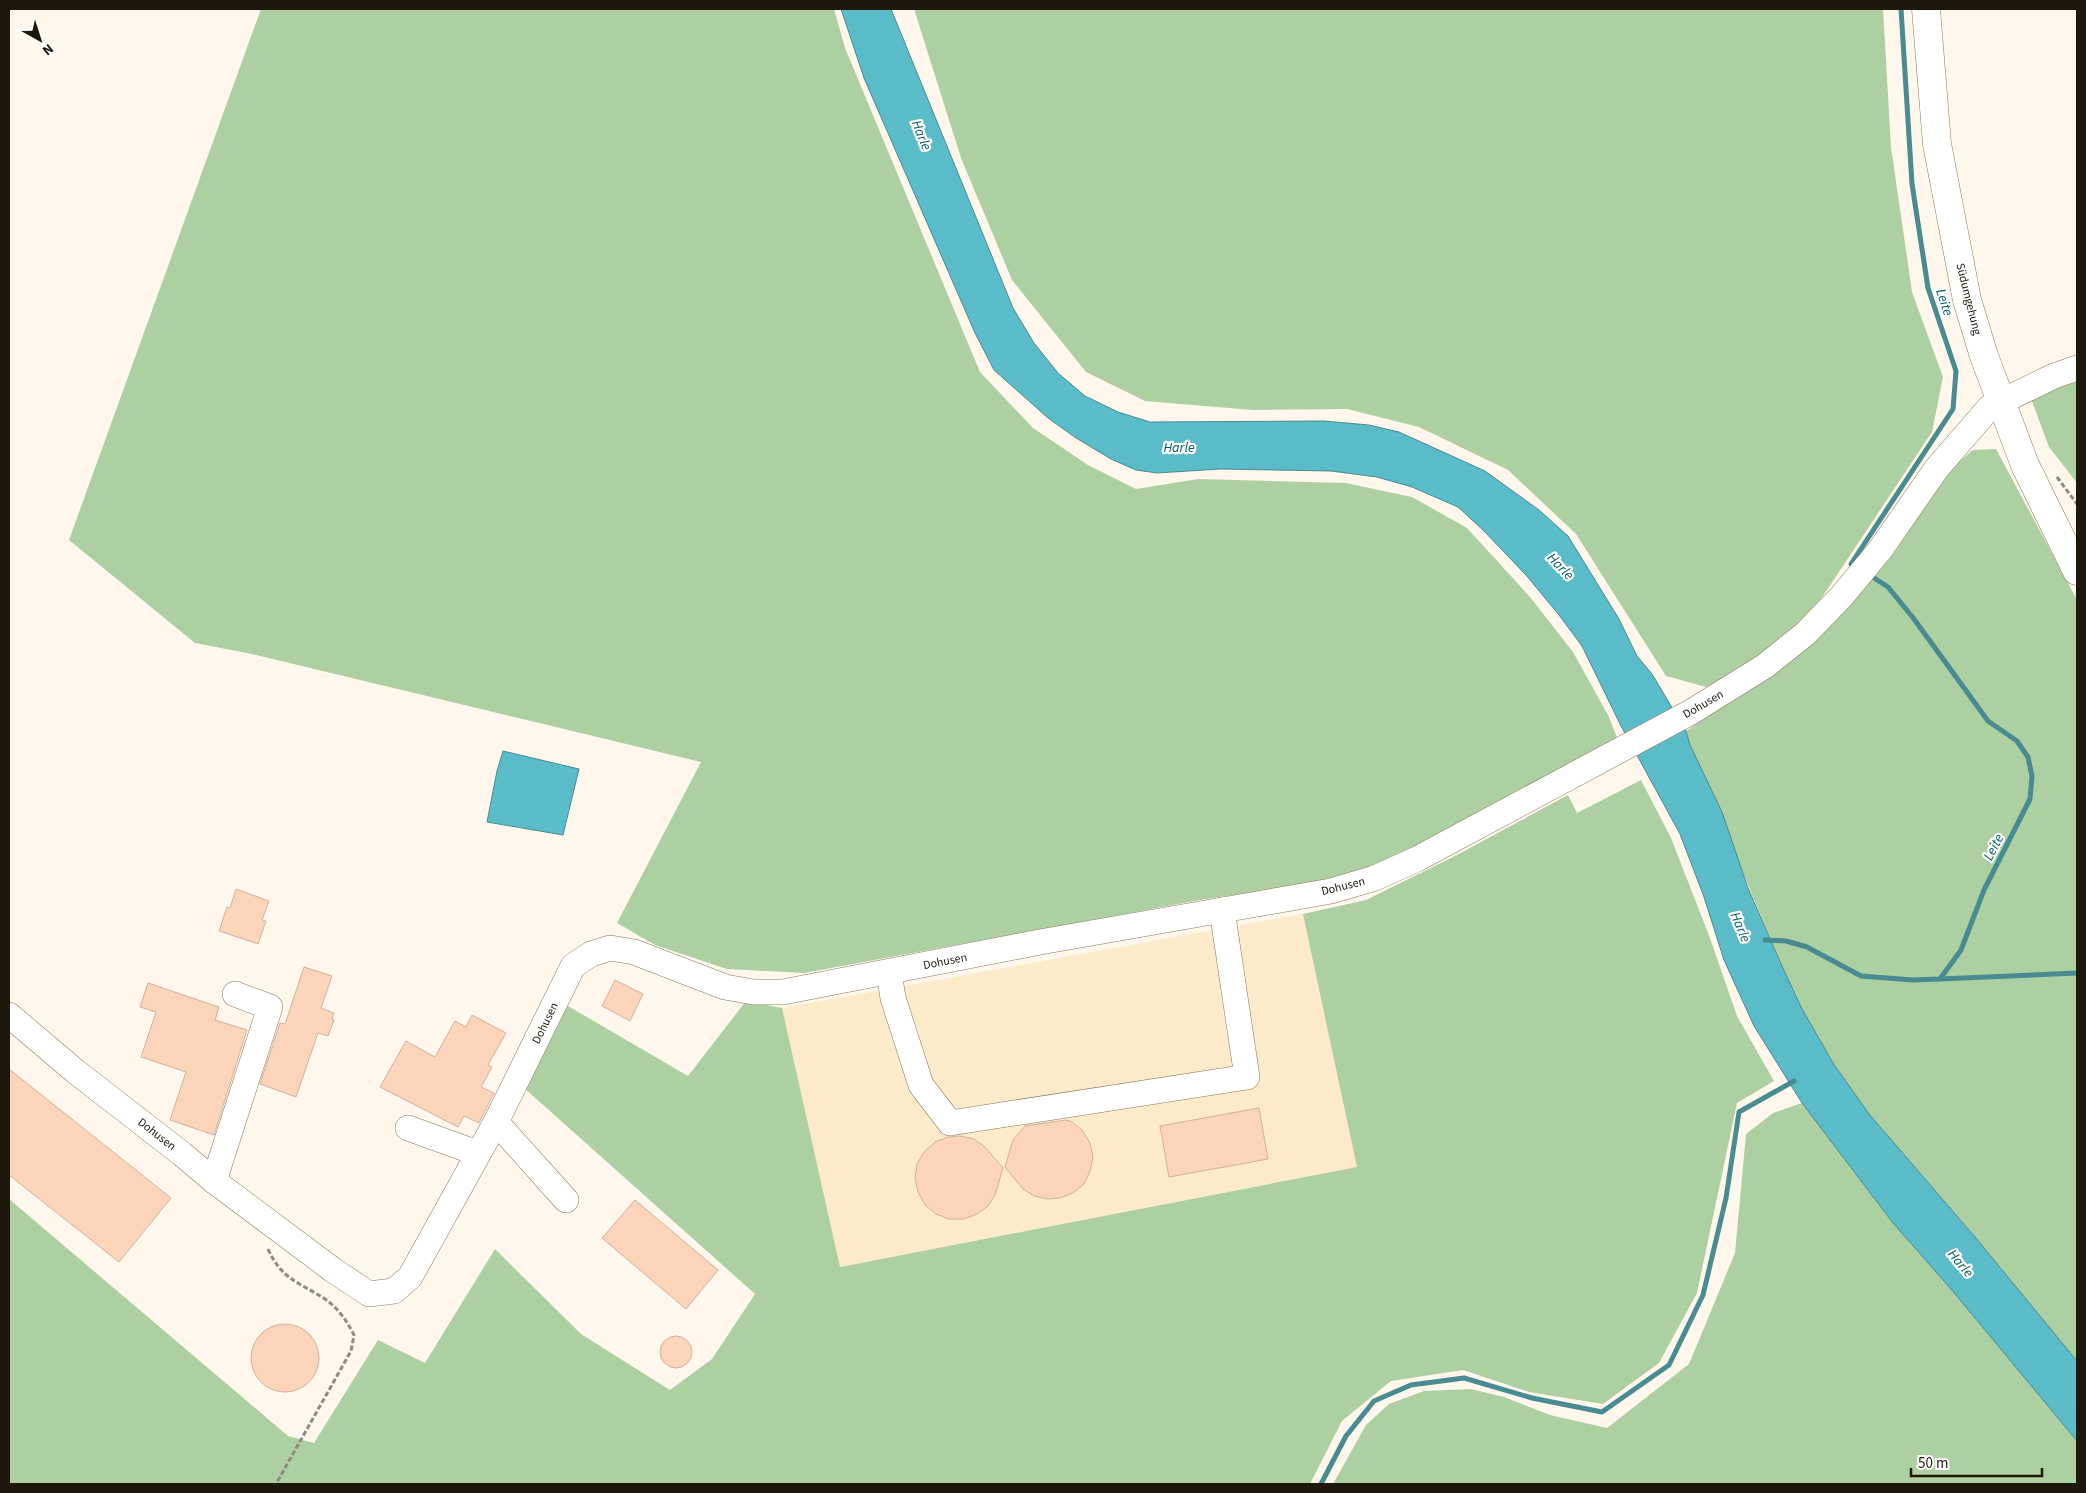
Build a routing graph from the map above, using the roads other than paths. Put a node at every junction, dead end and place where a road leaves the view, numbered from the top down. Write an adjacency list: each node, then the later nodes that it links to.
1 (1926, 9): 3 (main road, Südumgehung)
2 (2077, 368): 3 (street, Dohusen)
3 (2001, 400): 4 (main road, Südumgehung); 5 (street, Dohusen)
4 (2077, 570)
5 (1222, 910): 6 (street, Dohusen); 6 (street)
6 (889, 972): 9 (street, Dohusen)
7 (235, 994): 12 (street)
8 (9, 1015): 12 (street, Dohusen)
9 (496, 1122): 11 (street, Dohusen); 13 (street)
10 (408, 1128): 11 (street)
11 (477, 1153): 12 (street, Dohusen)
12 (214, 1181)
13 (566, 1200)

